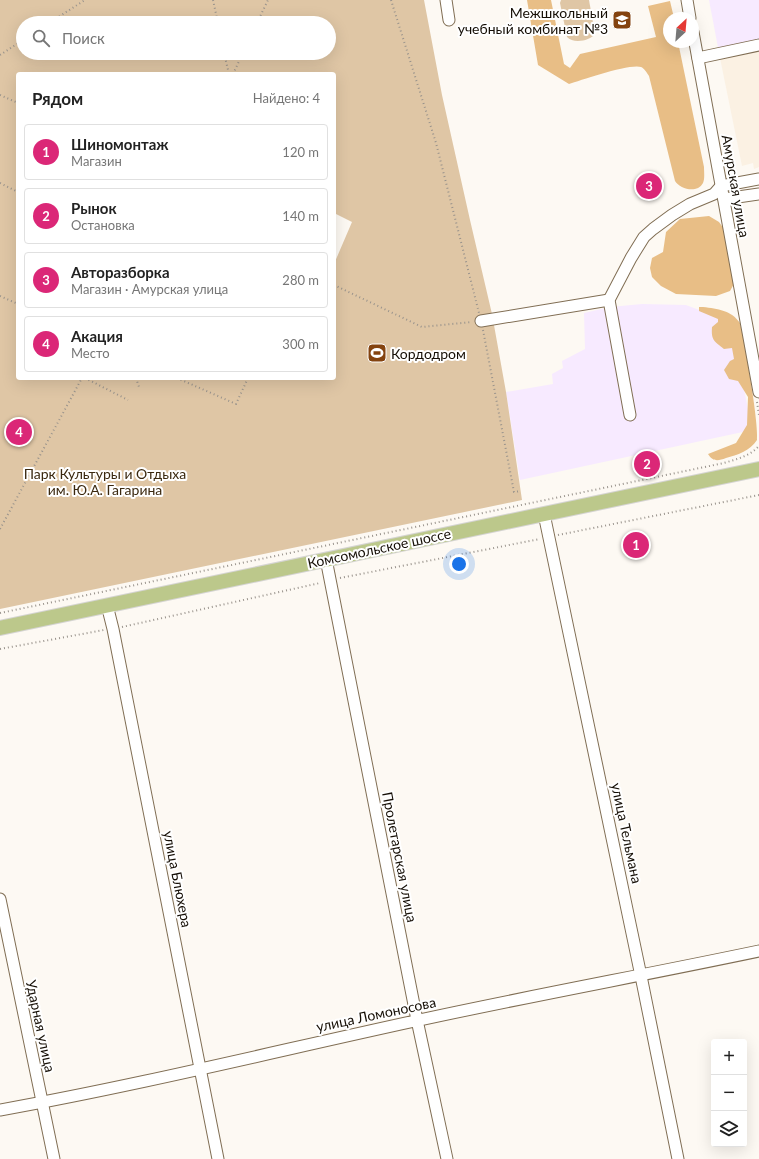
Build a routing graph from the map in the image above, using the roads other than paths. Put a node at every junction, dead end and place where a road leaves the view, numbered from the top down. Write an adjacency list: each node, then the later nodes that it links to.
1 (446, 0): 4 (street)
2 (687, 0): 3 (street)
3 (689, 12)
4 (449, 20)
5 (759, 45): 7 (street)
6 (696, 48): 7 (street, Амурская улица)
7 (698, 58): 9 (street, Амурская улица)
8 (759, 179): 9 (street)
9 (721, 186): 11 (street, Амурская улица); 12 (street)
10 (759, 194): 11 (street)
11 (724, 199): 14 (street, Амурская улица)
12 (609, 300): 13 (street); 15 (street)
13 (481, 321)
14 (759, 392)
15 (630, 415)
16 (759, 469): 17 (main road, Комсомольское шоссе)
17 (544, 514): 18 (main road, Комсомольское шоссе); 23 (street, улица Тельмана)
18 (326, 559): 19 (main road, Комсомольское шоссе); 24 (street, Пролетарская улица)
19 (107, 605): 20 (main road, Комсомольское шоссе); 25 (street, улица Блюхера)
20 (0, 628)
21 (0, 899): 26 (street, Ударная улица)
22 (759, 951): 23 (street, улица Ломоносова)
23 (641, 976): 24 (street, улица Ломоносова); 31 (street, улица Тельмана)
24 (417, 1020): 25 (street, улица Ломоносова); 30 (street, Пролетарская улица)
25 (200, 1069): 26 (street, улица Ломоносова); 29 (street, улица Блюхера)
26 (42, 1102): 27 (street, улица Ломоносова); 28 (street, Ударная улица)
27 (0, 1110)
28 (54, 1159)
29 (218, 1159)
30 (447, 1159)
31 (678, 1159)

